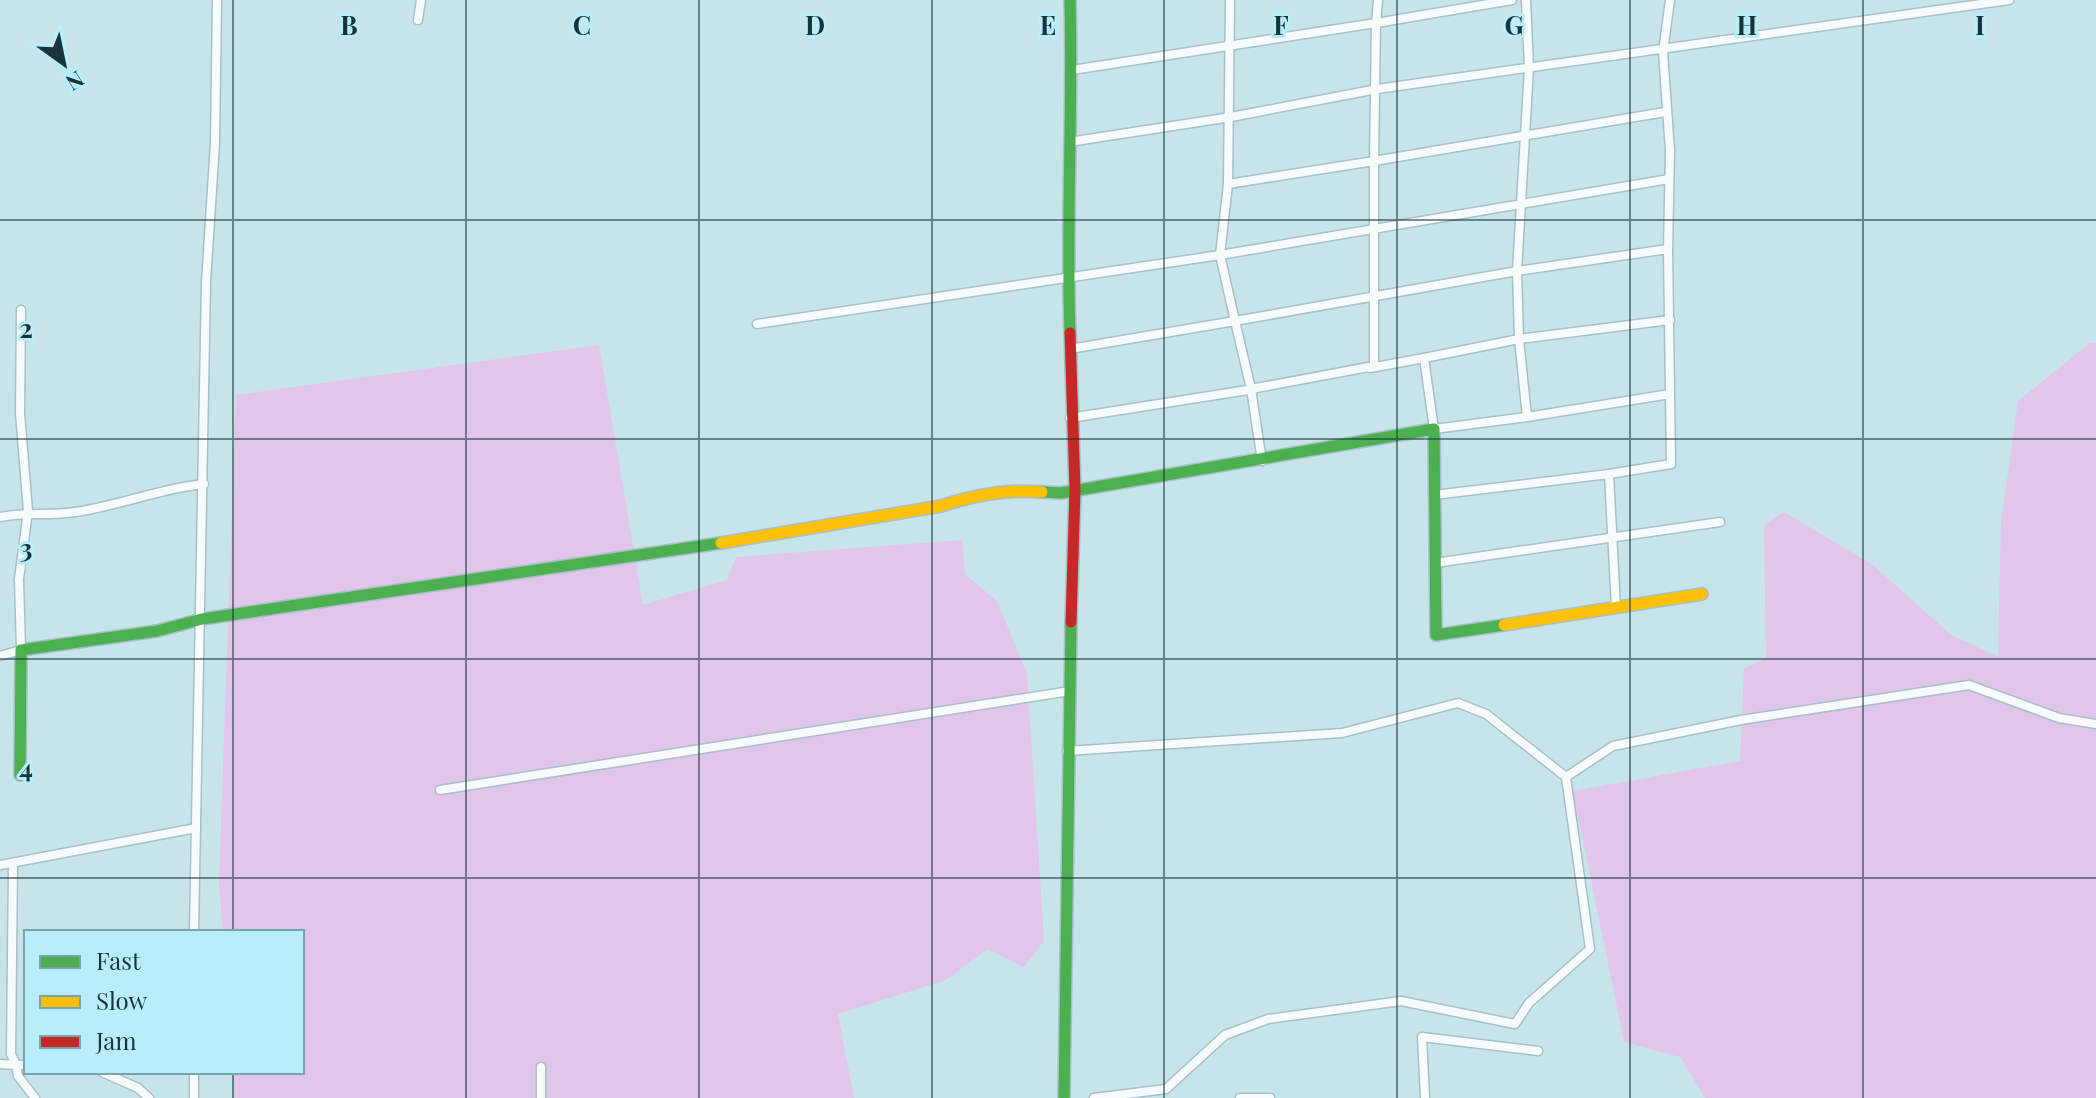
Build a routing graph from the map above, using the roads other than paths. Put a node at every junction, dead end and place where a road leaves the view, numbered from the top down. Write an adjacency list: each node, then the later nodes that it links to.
1 (217, 0): 45 (street)
2 (421, 0): 10 (street)
3 (1070, 0): 15 (street)
4 (1230, 0): 12 (street)
5 (1378, 0): 11 (street)
6 (1512, 0): 11 (street)
7 (1526, 0): 14 (street)
8 (1670, 0): 13 (street)
9 (2009, 0): 13 (street)
10 (418, 20)
11 (1376, 23): 12 (street); 16 (street)
12 (1229, 44): 15 (street); 18 (street)
13 (1663, 52): 14 (street); 17 (street)
14 (1529, 68): 16 (street); 19 (street)
15 (1072, 70): 20 (street)
16 (1377, 89): 18 (street); 21 (street)
17 (1665, 112): 19 (street); 22 (street)
18 (1231, 117): 20 (street); 23 (street)
19 (1523, 133): 21 (street); 24 (street)
20 (1069, 142): 29 (street)
21 (1374, 161): 23 (street); 25 (street)
22 (1669, 179): 24 (street); 26 (street)
23 (1228, 184): 27 (street)
24 (1520, 204): 25 (street); 28 (street)
25 (1374, 229): 27 (street); 30 (street)
26 (1668, 249): 28 (street); 32 (street)
27 (1220, 255): 29 (street); 33 (street)
28 (1517, 271): 30 (street); 35 (street)
29 (1069, 275): 34 (street); 36 (street)
30 (1372, 298): 33 (street); 38 (street)
31 (21, 310): 48 (street)
32 (1670, 320): 35 (street); 39 (street)
33 (1235, 321): 36 (street); 38 (street)
34 (757, 324)
35 (1519, 339): 37 (street); 40 (street)
36 (1070, 349): 41 (street)
37 (1424, 358): 38 (street); 42 (street)
38 (1251, 389): 41 (street); 43 (street)
39 (1670, 394): 40 (street); 44 (street)
40 (1527, 417): 42 (street)
41 (1070, 418): 46 (street)
42 (1434, 429): 43 (street); 47 (street)
43 (1262, 461): 46 (street)
44 (1609, 474): 47 (street); 51 (street)
45 (204, 484): 48 (street); 55 (street)
46 (1075, 490): 55 (street); 58 (street)
47 (1434, 495): 52 (street)
48 (28, 511): 49 (street); 56 (street)
49 (0, 517)
50 (1720, 522): 51 (street)
51 (1611, 539): 52 (street); 54 (street)
52 (1435, 563): 54 (street)
53 (1702, 594): 54 (street)
54 (1616, 608)
55 (202, 619): 56 (street); 64 (street)
56 (21, 650): 57 (street); 61 (street)
57 (0, 656)
58 (1070, 691): 60 (street); 63 (street)
59 (2096, 724): 62 (street)
60 (1067, 751): 62 (street); 79 (street)
61 (20, 775)
62 (1566, 777): 80 (street)
63 (440, 790)
64 (196, 828): 65 (street); 67 (street)
65 (13, 863): 66 (street); 70 (street)
66 (0, 865)
67 (194, 930)
68 (1538, 1051): 83 (street)
69 (0, 1064): 70 (street)
70 (16, 1065): 71 (street); 75 (street)
71 (24, 1065)
72 (541, 1067): 78 (street)
73 (106, 1074): 76 (street)
74 (194, 1074): 77 (street)
75 (35, 1098)
76 (149, 1098)
77 (194, 1098)
78 (541, 1098)
79 (1064, 1098)
80 (1094, 1098)
81 (1240, 1098): 82 (street)
82 (1270, 1098)
83 (1425, 1098)

